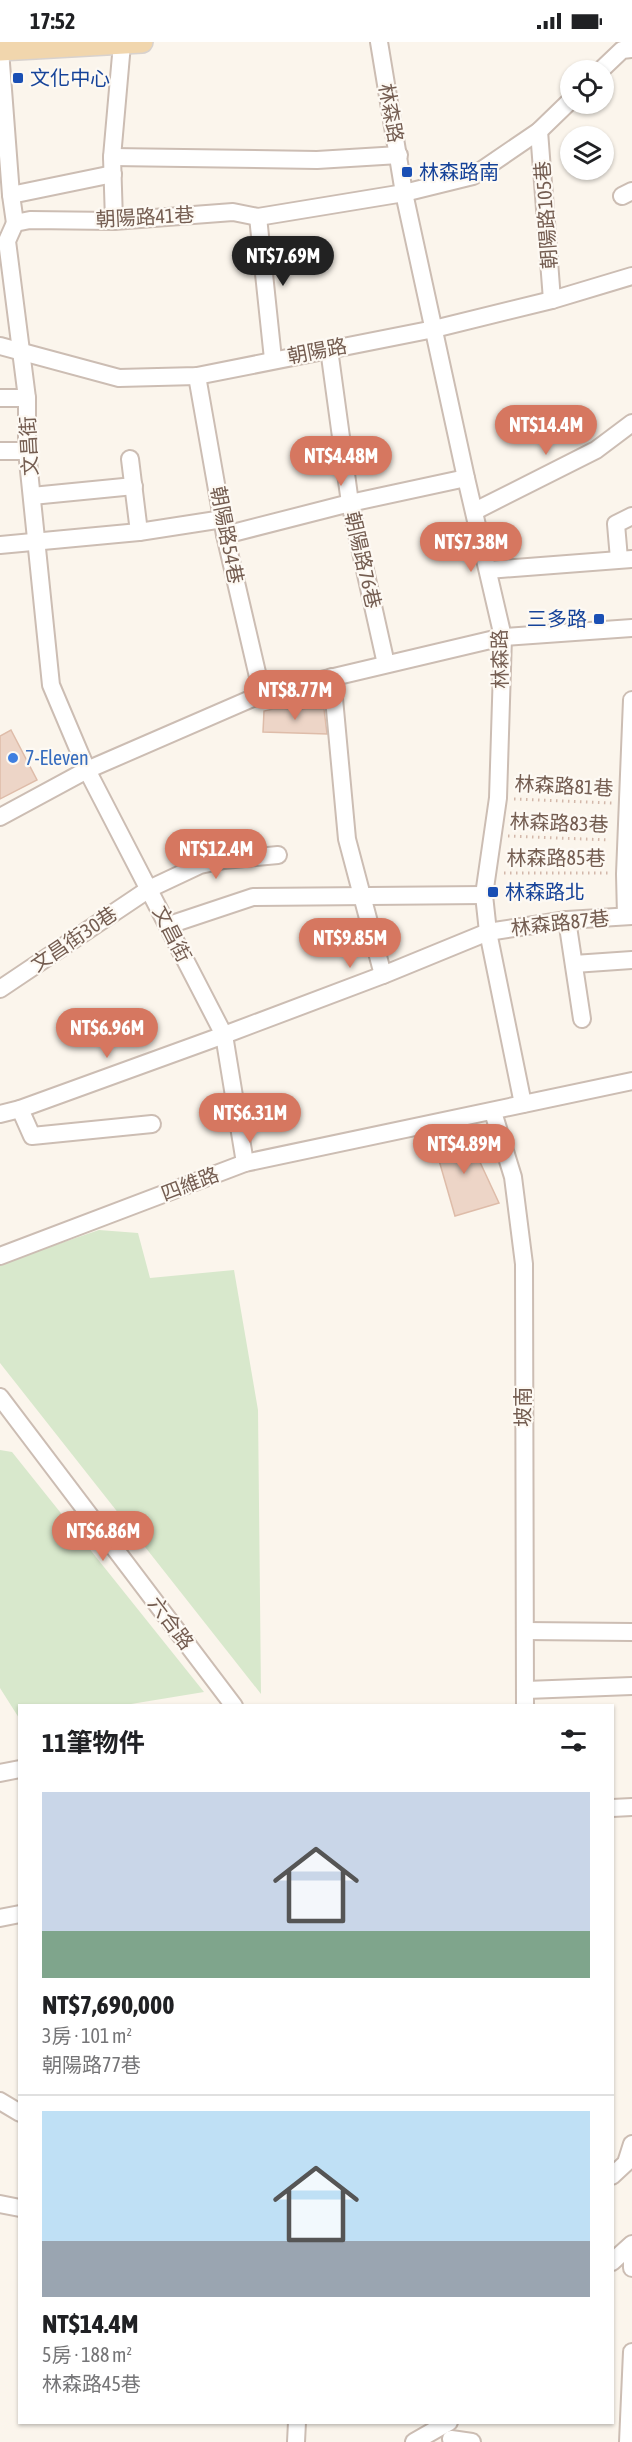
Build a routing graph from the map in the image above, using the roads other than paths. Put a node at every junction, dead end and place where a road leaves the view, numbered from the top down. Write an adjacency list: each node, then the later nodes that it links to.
1 (379, 42): 8 (street, 林森路)
2 (132, 43): 4 (main road); 9 (street)
3 (628, 47): 5 (street)
4 (0, 50): 12 (street)
5 (613, 60)
6 (560, 110): 7 (street, 朝陽路41巷)
7 (539, 130): 11 (street, 朝陽路41巷); 17 (street, 朝陽路105巷)
8 (399, 155): 9 (street); 11 (street, 林森路)
9 (112, 157): 10 (street)
10 (112, 174): 12 (street); 14 (street)
11 (404, 193): 13 (street, 朝陽路41巷); 18 (street, 林森路)
12 (11, 195): 15 (street)
13 (258, 217): 14 (street, 朝陽路41巷); 22 (street)
14 (114, 221): 15 (street, 朝陽路41巷)
15 (15, 224): 21 (street)
16 (630, 280): 17 (street, 朝陽路)
17 (552, 300): 18 (street, 朝陽路)
18 (434, 329): 20 (street, 朝陽路); 30 (street, 林森路)
19 (0, 346): 21 (street, 朝陽路)
20 (329, 349): 22 (street, 朝陽路); 33 (street, 朝陽路76巷)
21 (22, 353): 23 (street, 朝陽路); 25 (street, 文昌街)
22 (273, 359): 23 (street, 朝陽路)
23 (197, 376): 36 (street, 朝陽路54巷)
24 (0, 398): 25 (street)
25 (27, 398): 27 (street, 文昌街)
26 (632, 423): 34 (street)
27 (27, 451): 28 (street); 32 (street, 文昌街)
28 (0, 452)
29 (130, 459): 31 (street)
30 (466, 478): 33 (street); 34 (street, 林森路)
31 (134, 486): 32 (street); 37 (street)
32 (32, 496): 38 (street, 文昌街)
33 (350, 502): 36 (street); 44 (street, 朝陽路76巷)
34 (475, 511): 41 (street, 林森路)
35 (632, 516): 40 (street)
36 (224, 527): 37 (street); 46 (street, 朝陽路54巷)
37 (139, 532): 38 (street)
38 (35, 540): 39 (street); 49 (street, 文昌街)
39 (0, 545)
40 (626, 559): 41 (street)
41 (488, 570): 43 (street, 林森路)
42 (632, 628): 43 (street)
43 (504, 637): 44 (street); 54 (street, 林森路)
44 (386, 664): 45 (street)
45 (332, 677): 46 (street); 55 (street)
46 (262, 693): 49 (street)
47 (632, 700): 48 (street)
48 (632, 707): 50 (street)
49 (87, 770): 51 (street); 53 (street, 文昌街)
50 (631, 776): 56 (street)
51 (0, 817)
52 (278, 855): 53 (street, 文昌街30巷)
53 (149, 889): 58 (street, 文昌街); 63 (street, 文昌街30巷)
54 (484, 895): 55 (street); 59 (street, 林森路)
55 (362, 897): 58 (street); 62 (street)
56 (629, 916): 57 (street, 林森路87巷)
57 (567, 920): 59 (street, 林森路87巷); 61 (street)
58 (169, 925): 65 (street, 文昌街)
59 (488, 932): 62 (street, 林森路87巷); 67 (street, 林森路)
60 (632, 960): 61 (street)
61 (574, 964): 64 (street)
62 (383, 975): 65 (street, 林森路87巷)
63 (0, 989)
64 (582, 1019)
65 (224, 1035): 68 (street, 林森路87巷); 72 (street, 文昌街)
66 (632, 1081): 67 (street, 四維路)
67 (523, 1104): 69 (street, 四維路)
68 (20, 1109): 70 (street, 林森路87巷); 71 (street)
69 (493, 1112): 72 (street, 四維路); 75 (street, 坡南)
70 (0, 1114)
71 (152, 1124)
72 (245, 1163): 73 (street, 四維路)
73 (0, 1256)
74 (0, 1397): 79 (street, 六合路)
75 (525, 1631): 76 (street); 78 (street, 坡南)
76 (632, 1632)
77 (632, 1686): 78 (street)
78 (526, 1698)
79 (232, 1704)
80 (18, 1769): 81 (street)
81 (0, 1773)
82 (632, 1807): 83 (street)
83 (614, 1808)
84 (18, 1914): 85 (street)
85 (0, 1918)
86 (0, 2101): 87 (street)
87 (18, 2112)
88 (632, 2144): 89 (street)
89 (625, 2164)
90 (0, 2204): 91 (street)
91 (18, 2208)
92 (632, 2245): 93 (street); 94 (street)
93 (614, 2260)
94 (632, 2268)
95 (632, 2352): 96 (street)
96 (631, 2385): 102 (street)
97 (297, 2424): 99 (street)
98 (450, 2432): 100 (street); 101 (street)
99 (296, 2442)
100 (414, 2442)
101 (472, 2442)
102 (628, 2442)

